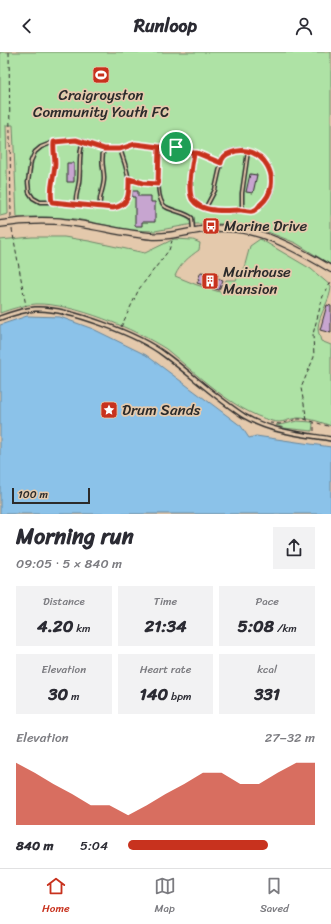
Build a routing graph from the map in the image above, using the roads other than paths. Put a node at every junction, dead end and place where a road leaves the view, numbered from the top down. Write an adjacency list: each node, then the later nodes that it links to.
1 (83, 141): 2 (lane); 4 (lane); 10 (lane)
2 (54, 142): 9 (lane); 9 (lane)
3 (159, 147): 5 (lane); 7 (lane); 15 (lane)
4 (104, 149): 5 (lane); 11 (lane)
5 (120, 149): 11 (lane)
6 (248, 151): 8 (lane); 13 (lane); 13 (lane)
7 (194, 153): 8 (lane); 12 (lane)
8 (221, 163): 12 (lane)
9 (52, 202): 10 (lane)
10 (76, 204): 11 (lane)
11 (100, 207)
12 (206, 209): 13 (lane)
13 (242, 210)
14 (0, 224): 15 (street)
15 (193, 231): 16 (street)
16 (331, 269)
17 (0, 318): 18 (street)
18 (331, 439)

